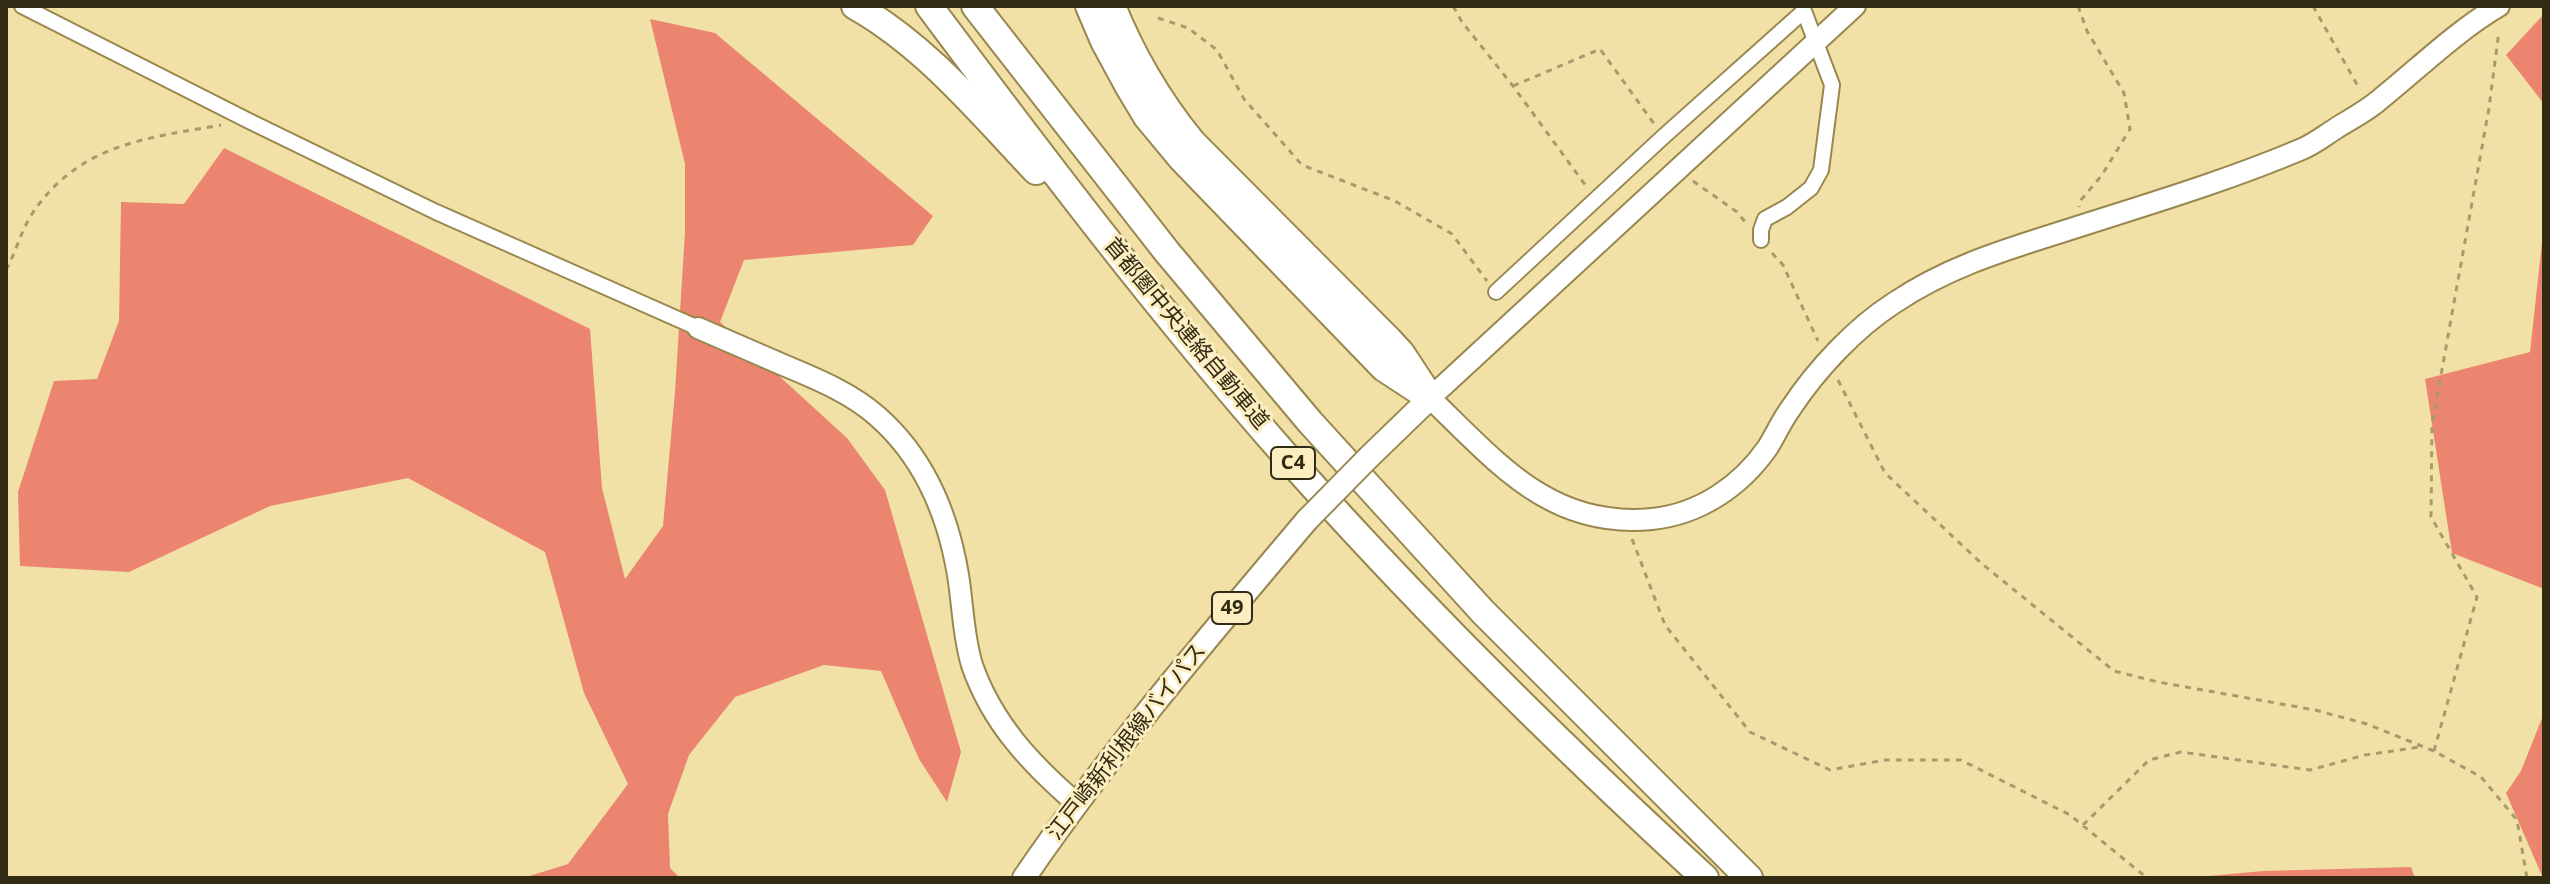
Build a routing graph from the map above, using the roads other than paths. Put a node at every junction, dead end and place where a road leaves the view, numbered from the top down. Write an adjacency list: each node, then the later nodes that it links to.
1 (22, 6): 14 (street)
2 (855, 6): 12 (highway)
3 (929, 6): 12 (highway, 首都圏中央連絡自動車道 / C4)
4 (975, 6): 19 (highway, 首都圏中央連絡自動車道 / C4)
5 (1089, 6): 9 (highway)
6 (1112, 6): 9 (highway)
7 (1855, 6): 10 (street)
8 (2498, 7): 15 (street)
9 (1114, 38): 15 (highway)
10 (1817, 41): 11 (street); 13 (street); 15 (street)
11 (1761, 240)
12 (1127, 266): 18 (highway, 首都圏中央連絡自動車道 / C4)
13 (1496, 292)
14 (698, 328): 16 (street)
15 (1430, 398): 16 (main road, 江戸崎新利根線バイパス / 49, bridge)
16 (1076, 803): 17 (main road, 江戸崎新利根線バイパス / 49)
17 (1024, 878)
18 (1705, 878)
19 (1749, 878)

